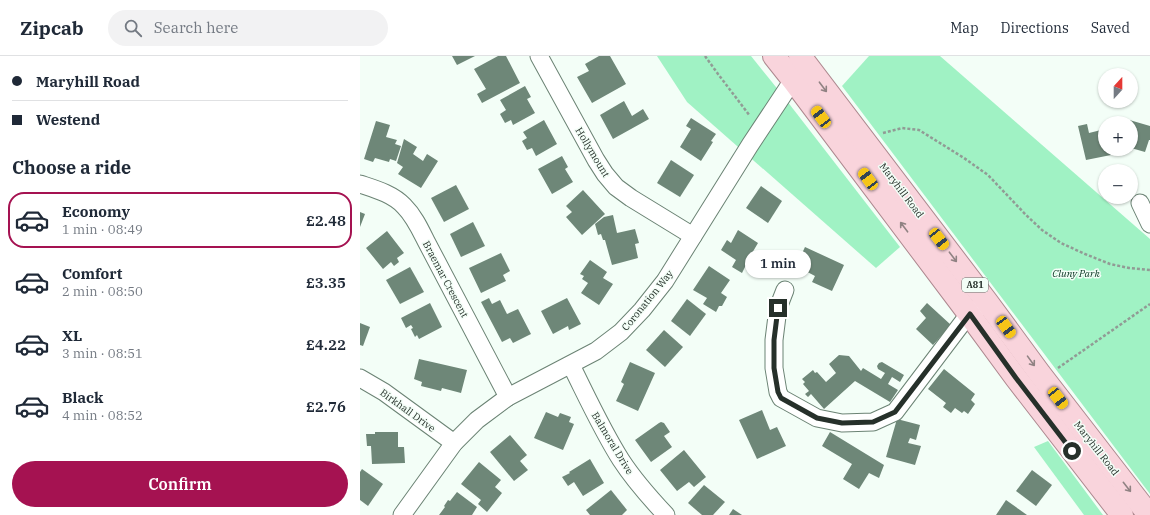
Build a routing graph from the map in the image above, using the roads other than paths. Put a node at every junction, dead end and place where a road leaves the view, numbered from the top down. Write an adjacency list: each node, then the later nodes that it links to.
1 (539, 56): 7 (street, Hollymount)
2 (774, 56): 3 (main road, Maryhill Road / A81)
3 (803, 64): 7 (street, Coronation Way); 9 (main road, Maryhill Road / A81, one-way to 9); 10 (main road, Maryhill Road / A81, one-way to 3)
4 (360, 184): 13 (street, Braemar Crescent)
5 (1140, 204): 6 (street)
6 (1150, 224)
7 (693, 236): 11 (street, Coronation Way)
8 (785, 290): 10 (street)
9 (987, 302): 10 (street); 18 (main road, Maryhill Road / A81, one-way to 18)
10 (970, 314): 17 (main road, Maryhill Road / A81)
11 (571, 365): 13 (street, Coronation Way); 16 (street, Balmoral Drive)
12 (360, 378): 14 (street, Birkhall Drive)
13 (508, 397): 14 (street, Coronation Way)
14 (454, 443): 15 (street, Coronation Way)
15 (402, 515)
16 (666, 515)
17 (1122, 515)
18 (1149, 515)

